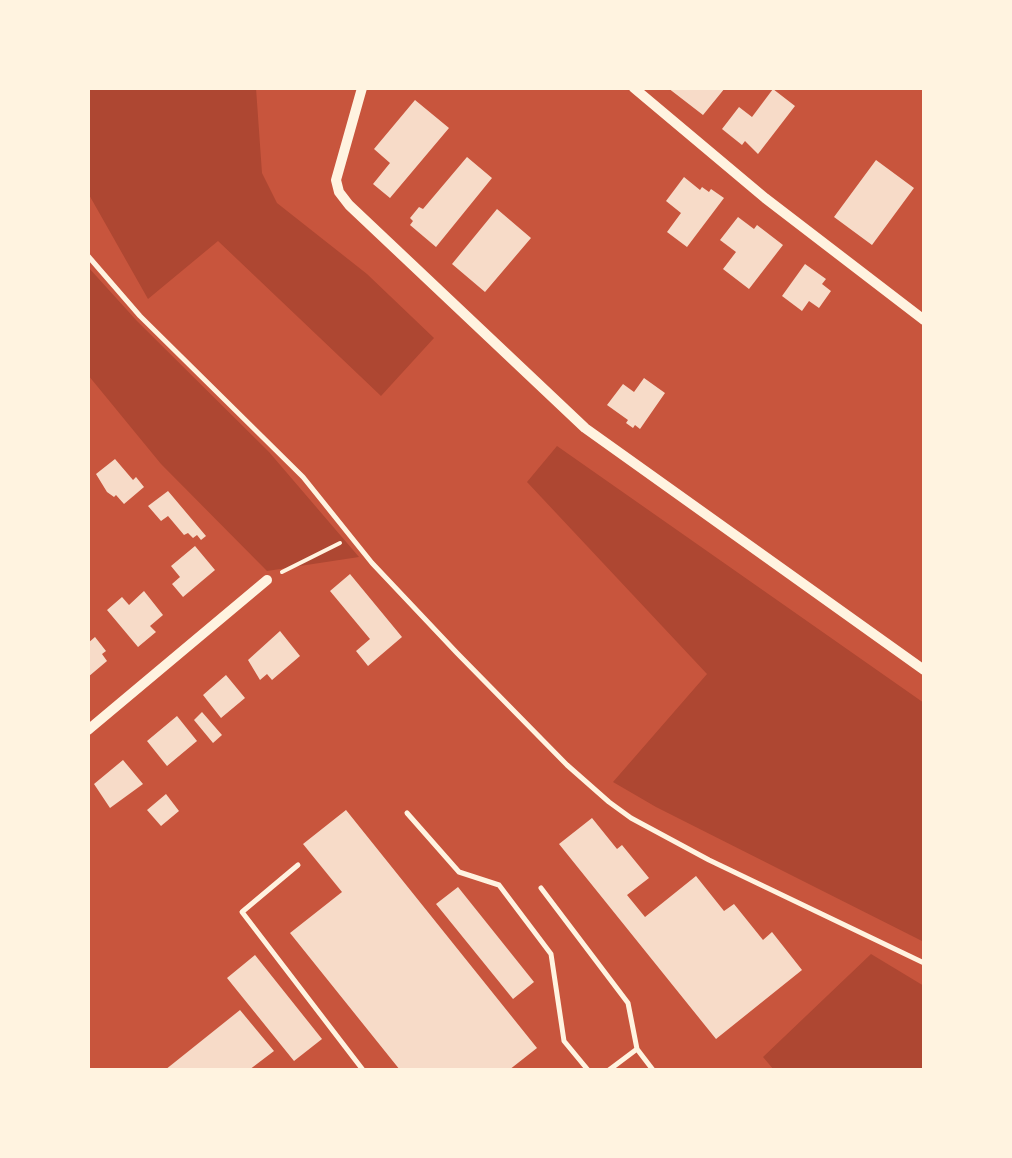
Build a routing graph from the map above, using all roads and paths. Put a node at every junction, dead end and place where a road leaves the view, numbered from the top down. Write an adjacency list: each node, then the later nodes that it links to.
1 (362, 88): 7 (street)
2 (634, 88): 4 (street)
3 (88, 256): 12 (lane)
4 (924, 320)
5 (343, 542): 6 (path)
6 (267, 580): 8 (street)
7 (924, 670)
8 (88, 730)
9 (407, 813): 15 (lane)
10 (298, 865): 14 (lane)
11 (541, 888): 13 (lane)
12 (924, 963)
13 (636, 1049): 16 (lane); 17 (lane)
14 (363, 1070)
15 (588, 1070)
16 (609, 1070)
17 (653, 1070)

